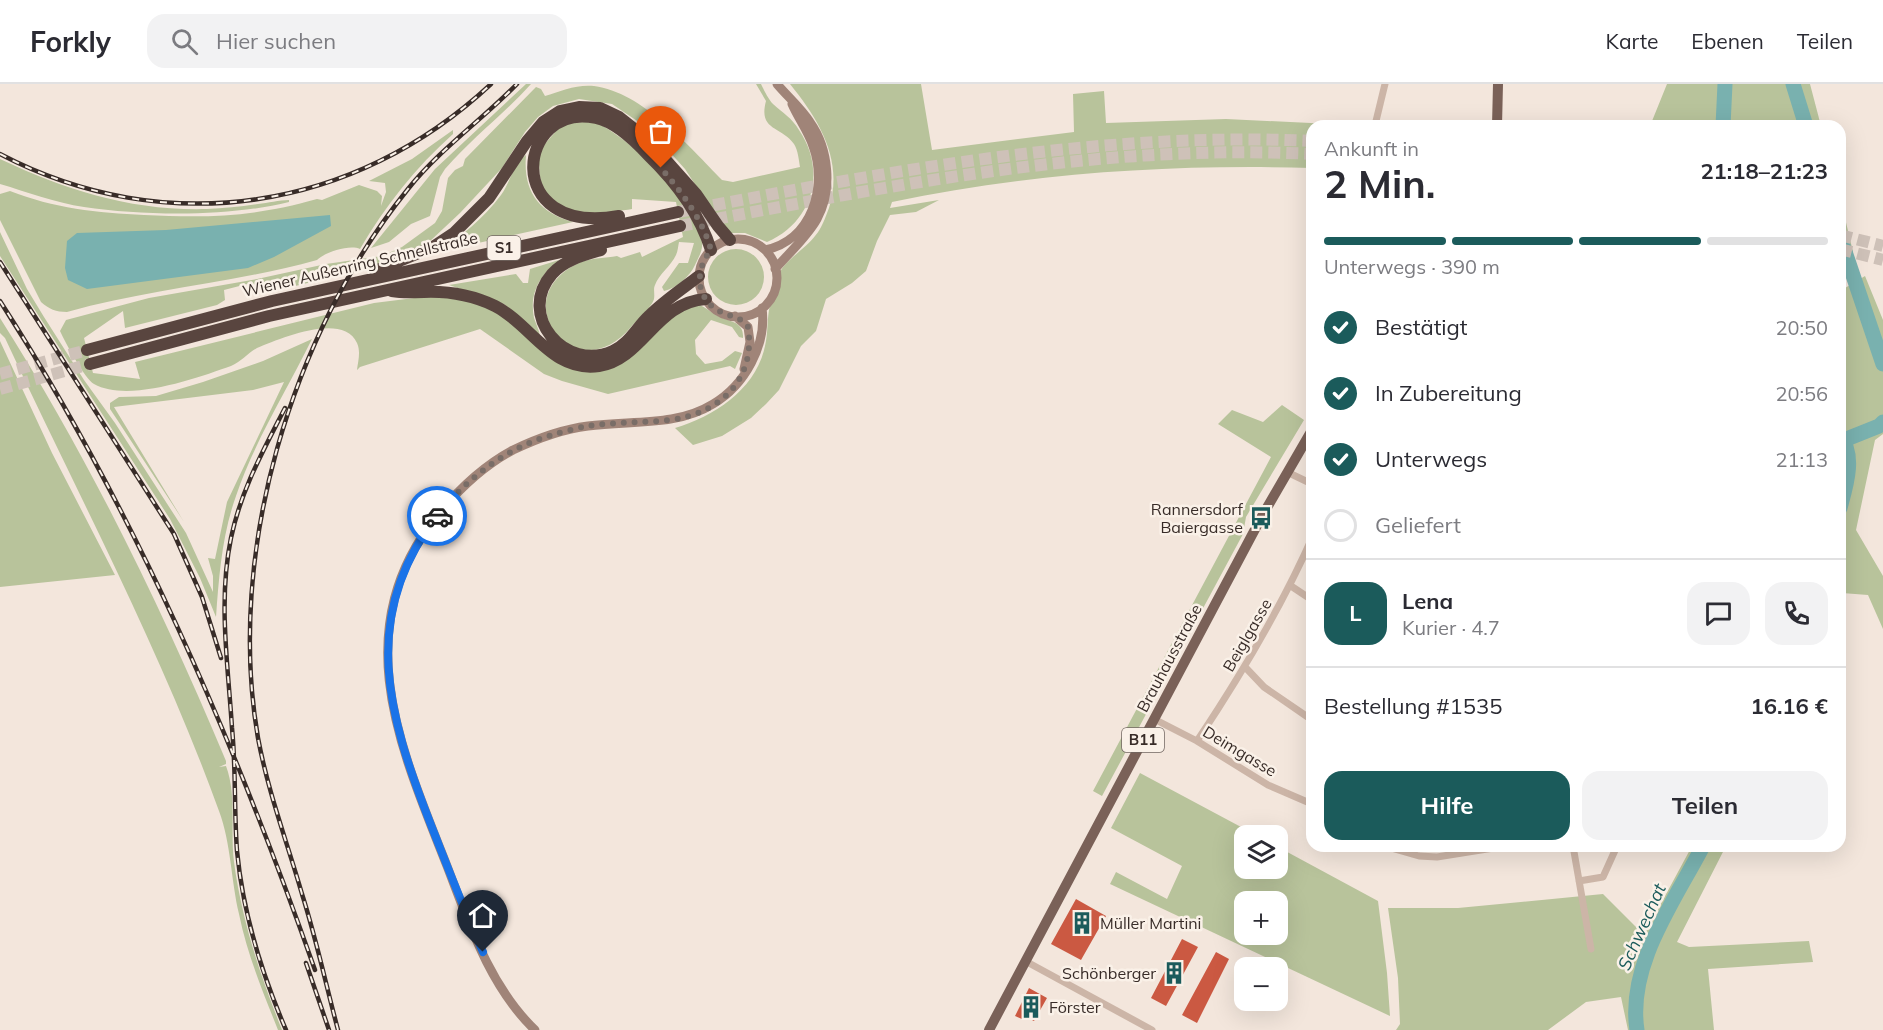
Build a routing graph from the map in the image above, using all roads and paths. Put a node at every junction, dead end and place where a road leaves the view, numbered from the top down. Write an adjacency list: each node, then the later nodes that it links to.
1 (777, 84): 4 (main road)
2 (1384, 84): 5 (street)
3 (1498, 84): 6 (main road)
4 (791, 101): 13 (main road); 14 (main road)
5 (1376, 120)
6 (1497, 120)
7 (678, 212): 8 (highway, Wiener Außenring Schnellstraße / S1)
8 (646, 218): 12 (highway); 16 (highway, Wiener Außenring Schnellstraße / S1)
9 (680, 226): 10 (highway, Wiener Außenring Schnellstraße / S1)
10 (627, 237): 15 (highway); 17 (highway, Wiener Außenring Schnellstraße / S1)
11 (730, 240): 12 (main road); 13 (main road); 16 (highway)
12 (711, 250): 15 (main road)
13 (765, 250): 14 (main road)
14 (775, 269): 19 (main road)
15 (699, 276): 18 (main road)
16 (362, 280): 21 (highway, Wiener Außenring Schnellstraße / S1)
17 (385, 290): 18 (highway); 22 (highway, Wiener Außenring Schnellstraße / S1)
18 (706, 300): 20 (main road)
19 (762, 308): 20 (main road); 23 (main road)
20 (735, 316): 23 (main road)
21 (87, 350)
22 (90, 364)
23 (742, 377): 42 (main road)
24 (1306, 440): 25 (main road, Brauhausstraße / B11)
25 (1287, 471): 26 (street); 32 (main road, Brauhausstraße / B11)
26 (1306, 481)
27 (1306, 552): 28 (street, Beiglgasse)
28 (1291, 586): 29 (street); 30 (street, Beiglgasse)
29 (1306, 596)
30 (1245, 668): 31 (street); 33 (street, Beiglgasse)
31 (1306, 716)
32 (1154, 719): 33 (street, Deimgasse); 41 (main road, Brauhausstraße / B11)
33 (1197, 741): 34 (street, Deimgasse)
34 (1306, 801)
35 (1405, 852): 36 (street)
36 (1452, 852)
37 (1574, 852): 39 (street)
38 (1614, 852): 39 (street)
39 (1579, 881): 40 (street)
40 (1591, 949)
41 (1027, 962): 43 (main road, Brauhausstraße / B11); 44 (street)
42 (535, 1030)
43 (989, 1030)
44 (1152, 1030)

